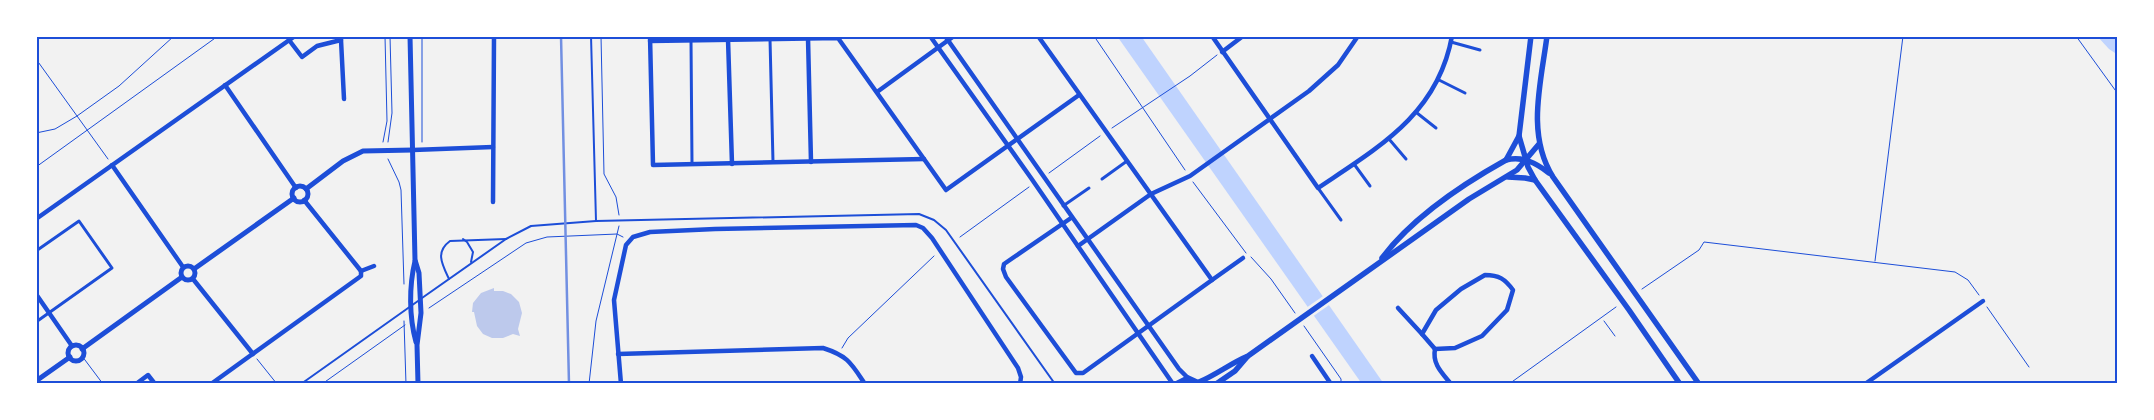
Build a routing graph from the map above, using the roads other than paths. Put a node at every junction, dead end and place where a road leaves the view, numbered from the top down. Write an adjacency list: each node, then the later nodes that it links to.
1 (295, 36): 20 (street)
2 (410, 36): 41 (street)
3 (494, 36): 40 (street)
4 (591, 36): 70 (lane)
5 (930, 36): 23 (street)
6 (954, 36): 17 (street)
7 (1038, 36): 30 (street)
8 (1212, 36): 25 (street)
9 (1243, 36): 25 (street)
10 (1358, 36): 33 (street)
11 (1452, 36): 22 (street)
12 (1531, 36): 35 (main road)
13 (1547, 36): 38 (main road)
14 (341, 38): 20 (street); 31 (street)
15 (650, 38): 21 (street); 49 (street)
16 (808, 38): 19 (street); 28 (street); 48 (street)
17 (947, 38): 23 (street); 36 (street)
18 (728, 39): 19 (street); 21 (street); 50 (street)
19 (770, 39): 47 (street)
20 (289, 40): 27 (street)
21 (691, 40): 49 (street)
22 (1451, 42): 24 (street); 26 (street)
23 (938, 48): 28 (street); 39 (street)
24 (1480, 50)
25 (1222, 52): 33 (street)
26 (1439, 80): 29 (street); 32 (street)
27 (225, 85): 52 (street); 58 (street)
28 (877, 92): 42 (street)
29 (1465, 93)
30 (1079, 95): 36 (street); 46 (street)
31 (344, 99)
32 (1417, 113): 34 (street); 37 (street)
33 (1268, 119): 60 (street); 62 (street)
34 (1436, 128)
35 (1519, 136): 44 (main road); 45 (main road)
36 (1017, 139): 39 (street); 66 (street)
37 (1388, 139): 43 (street); 51 (street)
38 (1539, 144): 45 (main road); 53 (main road)
39 (1008, 146): 42 (street); 71 (street)
40 (493, 148): 41 (street); 65 (street)
41 (412, 150): 61 (street); 78 (street)
42 (924, 159): 48 (street)
43 (1406, 159)
44 (1506, 160): 45 (main road); 79 (main road)
45 (1526, 160): 53 (main road); 55 (main road); 56 (main road)
46 (1127, 161): 54 (street); 62 (street)
47 (774, 162): 48 (street); 50 (street)
48 (811, 162)
49 (692, 164): 50 (street)
50 (732, 164)
51 (1354, 164): 57 (street); 60 (street)
52 (112, 165): 68 (street); 82 (street)
53 (1551, 174): 125 (main road)
54 (1102, 178)
55 (1506, 178): 56 (main road); 79 (main road)
56 (1535, 180): 124 (main road)
57 (1370, 186)
58 (296, 188): 61 (street); 63 (street)
59 (1089, 188): 66 (street)
60 (1318, 188): 69 (street)
61 (306, 189): 64 (street)
62 (1151, 194): 74 (street); 88 (street)
63 (294, 198): 64 (street); 83 (street)
64 (304, 200): 84 (street)
65 (493, 202)
66 (1063, 206): 67 (street)
67 (1071, 218): 71 (street); 74 (street)
68 (36, 219)
69 (1342, 220)
70 (596, 221): 73 (lane); 119 (lane)
71 (1062, 224): 75 (street); 97 (street)
72 (463, 239): 73 (lane); 80 (lane); 87 (lane)
73 (506, 239): 80 (lane)
74 (1088, 240): 75 (street); 96 (street)
75 (1078, 246): 97 (street)
76 (36, 251): 94 (street)
77 (1243, 258): 88 (street)
78 (415, 260): 90 (street); 92 (street)
79 (1379, 261): 105 (main road)
80 (470, 264): 87 (lane)
81 (374, 266): 84 (street)
82 (183, 267): 83 (street); 85 (street)
83 (194, 269): 86 (street)
84 (362, 271): 103 (street)
85 (182, 277): 86 (street); 101 (street)
86 (193, 279): 103 (street)
87 (449, 279): 90 (lane)
88 (1212, 280): 96 (street)
89 (36, 294): 94 (street)
90 (420, 300): 92 (lane); 99 (street)
91 (1983, 300): 126 (street)
92 (412, 305): 99 (street); 114 (lane)
93 (1398, 308): 98 (street)
94 (50, 313): 95 (street); 100 (street)
95 (36, 322)
96 (1148, 326): 97 (street); 108 (street)
97 (1138, 332): 120 (street)
98 (1422, 334): 102 (street); 102 (street)
99 (417, 345): 115 (street)
100 (72, 346): 101 (street); 107 (street)
101 (82, 349): 107 (street)
102 (1435, 349): 123 (street)
103 (253, 354): 113 (street)
104 (618, 354): 116 (street); 117 (street); 118 (street)
105 (1248, 356): 110 (main road); 121 (main road)
106 (1312, 356): 122 (street)
107 (70, 357): 109 (street)
108 (1188, 378): 110 (main road); 120 (main road)
109 (36, 381)
110 (1200, 383)
111 (136, 384): 112 (street)
112 (155, 384)
113 (211, 384)
114 (300, 384)
115 (418, 384)
116 (621, 384)
117 (865, 384)
118 (1020, 384)
119 (1055, 384)
120 (1175, 384)
121 (1216, 384)
122 (1331, 384)
123 (1451, 384)
124 (1680, 384)
125 (1699, 384)
126 (1865, 384)

